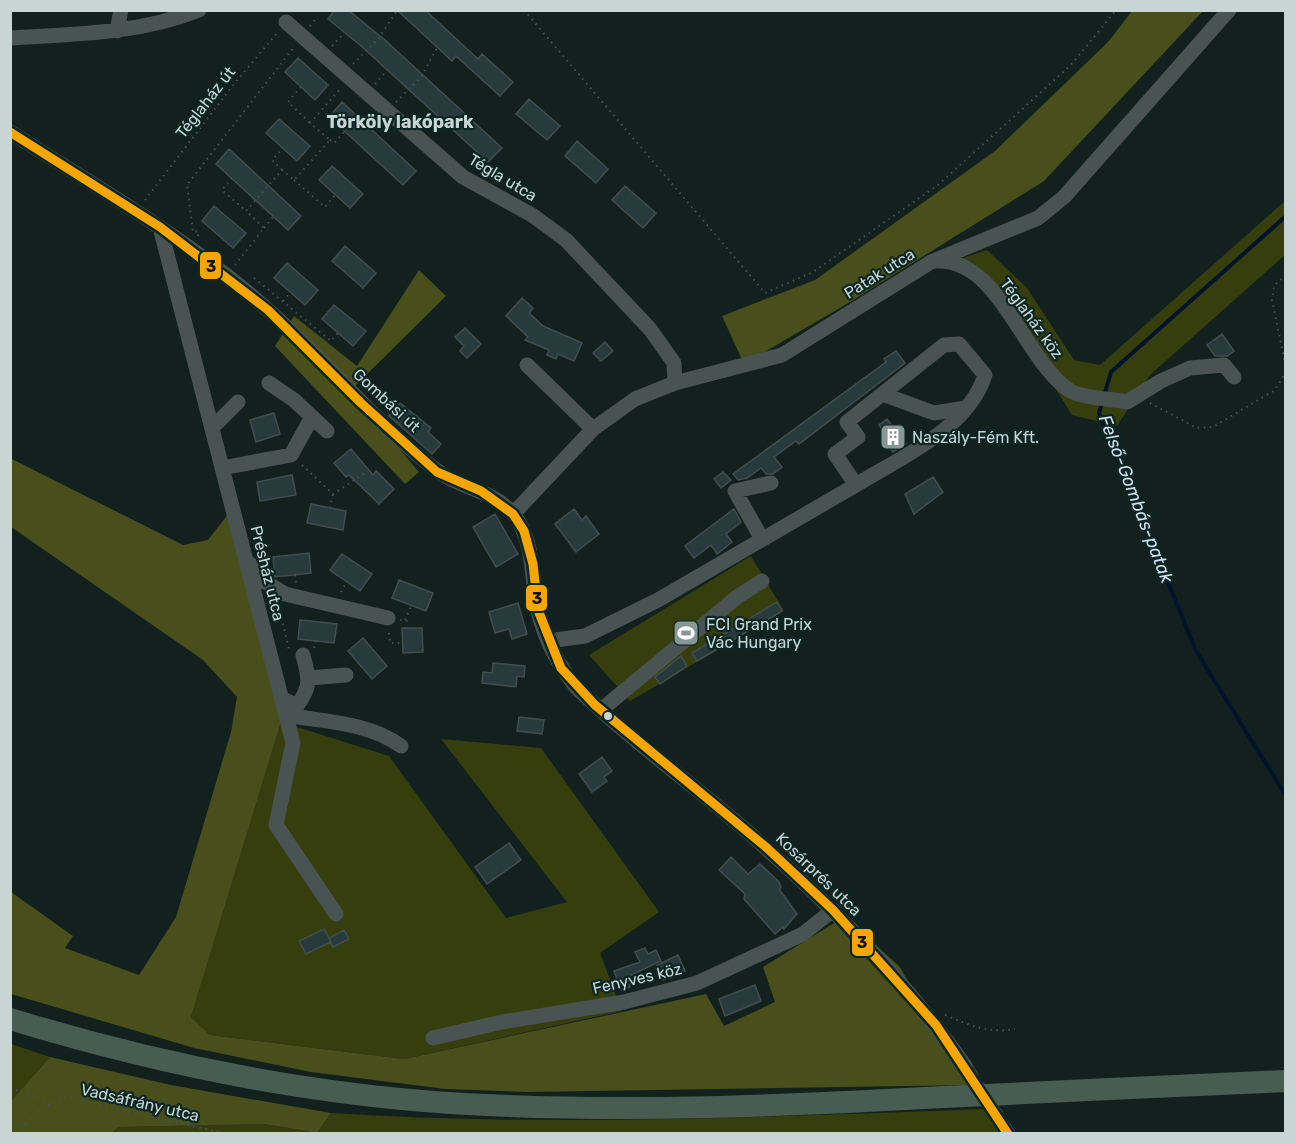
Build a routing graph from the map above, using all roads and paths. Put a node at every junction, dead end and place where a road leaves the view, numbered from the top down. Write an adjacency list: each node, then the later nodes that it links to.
1 (121, 10): 9 (street)
2 (199, 10): 9 (street)
3 (396, 10): 16 (path)
4 (524, 10): 5 (path)
5 (1116, 10)
6 (1229, 10): 36 (street, Patak utca)
7 (318, 19): 11 (path)
8 (286, 22): 11 (street, Tégla utca); 30 (path, Téglaház út)
9 (117, 31): 12 (street)
10 (344, 33): 14 (path)
11 (303, 36): 14 (street, Tégla utca); 34 (path)
12 (10, 38)
13 (437, 48): 19 (path)
14 (325, 55): 16 (street, Tégla utca)
15 (388, 69): 18 (path)
16 (348, 75): 18 (street, Tégla utca); 20 (path)
17 (301, 87): 20 (path)
18 (367, 92): 19 (street, Tégla utca)
19 (388, 111): 48 (street, Tégla utca)
20 (310, 123): 23 (path)
21 (345, 131): 23 (path)
22 (11, 135): 30 (street, Gombási út)
23 (330, 140): 27 (path)
24 (283, 148): 25 (path)
25 (282, 170): 27 (path); 29 (path)
26 (232, 178): 29 (path)
27 (294, 180): 28 (path)
28 (335, 195)
29 (246, 211): 33 (path)
30 (136, 212): 32 (street, Gombási út)
31 (273, 217): 33 (path)
32 (160, 227): 54 (street, Présház utca); 64 (street, Gombási út)
33 (264, 228): 37 (path)
34 (199, 242)
35 (226, 259): 37 (path)
36 (931, 262): 48 (street, Patak utca); 51 (street, Téglaház köz)
37 (235, 265): 38 (path)
38 (242, 269)
39 (249, 274): 42 (path)
40 (1286, 274): 45 (path)
41 (291, 292): 42 (path)
42 (283, 302): 43 (path)
43 (338, 333)
44 (527, 365): 55 (street)
45 (1286, 370): 51 (path)
46 (1234, 376): 51 (street)
47 (269, 383): 53 (street)
48 (675, 383): 55 (street, Patak utca)
49 (885, 394): 52 (street); 52 (street); 61 (street)
50 (238, 402): 54 (street)
51 (1127, 402)
52 (966, 408): 61 (street)
53 (312, 417): 56 (street); 57 (street)
54 (212, 428): 58 (street, Présház utca)
55 (593, 429): 64 (street, Patak utca)
56 (327, 431)
57 (291, 455): 58 (street); 62 (path)
58 (222, 468): 66 (street, Présház utca)
59 (365, 474): 62 (path)
60 (771, 483): 65 (street)
61 (856, 484): 65 (street)
62 (333, 494): 63 (path)
63 (330, 508)
64 (513, 514): 71 (street, Gombási út)
65 (762, 539): 71 (street)
66 (246, 559): 69 (street); 76 (street, Présház utca)
67 (762, 581): 77 (street)
68 (411, 606): 70 (path)
69 (388, 618): 72 (path)
70 (405, 620)
71 (548, 641): 77 (street, Gombási út)
72 (402, 643)
73 (303, 655): 75 (street)
74 (346, 675): 75 (street)
75 (309, 678): 76 (street)
76 (281, 698): 78 (street, Présház utca)
77 (601, 710): 80 (street, Gombási út)
78 (286, 715): 79 (street); 82 (street, Présház utca)
79 (401, 746)
80 (653, 753): 81 (street, Kosárprés utca)
81 (833, 910): 86 (street, Fenyves köz); 87 (street, Kosárprés utca)
82 (336, 914)
83 (944, 1014): 85 (path)
84 (10, 1019): 88 (highway)
85 (1015, 1029)
86 (433, 1038)
87 (965, 1066)
88 (1286, 1080)
89 (10, 1089): 90 (path)
90 (49, 1104): 91 (path, Vadsáfrány utca); 92 (path)
91 (218, 1132): 93 (path); 94 (path, Vadsáfrány utca)
92 (18, 1134)
93 (210, 1134)
94 (227, 1134)

